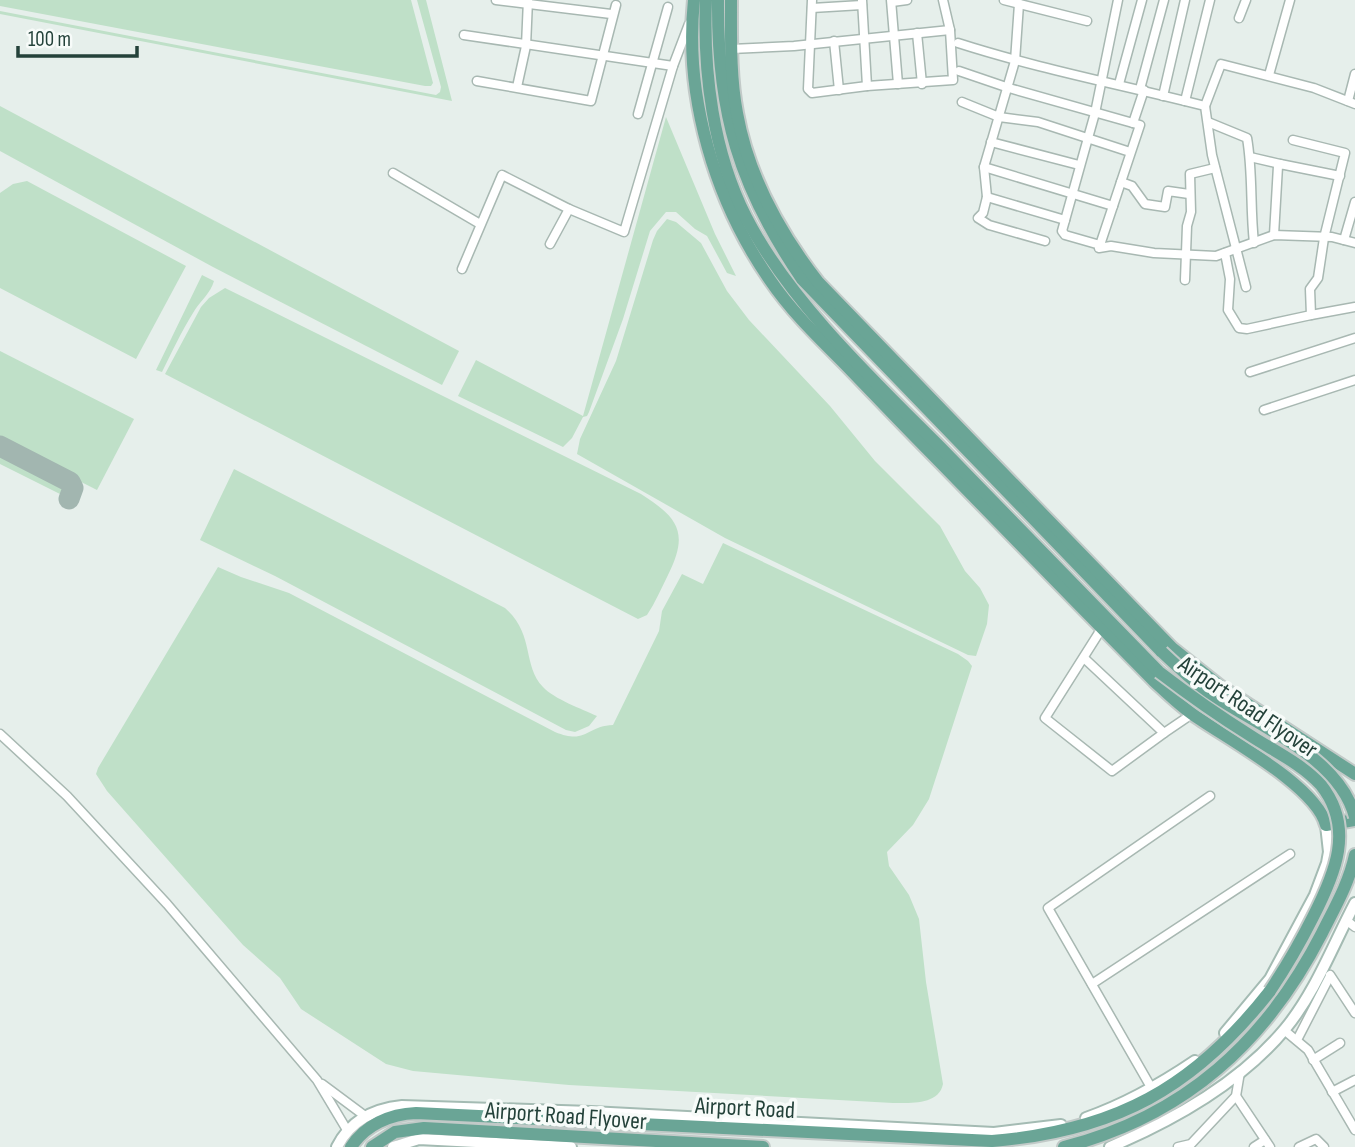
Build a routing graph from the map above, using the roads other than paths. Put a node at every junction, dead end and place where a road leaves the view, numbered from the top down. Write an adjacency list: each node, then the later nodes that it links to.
1 (496, 0): 16 (street)
2 (694, 0): 25 (main road)
3 (706, 0): 105 (main road)
4 (718, 0): 104 (main road)
5 (731, 0): 36 (main road)
6 (907, 0): 17 (street)
7 (943, 0): 27 (street)
8 (1004, 0): 21 (street)
9 (1118, 0): 45 (street)
10 (1142, 0): 48 (street)
11 (1164, 0): 53 (street)
12 (1185, 0): 54 (street)
13 (1210, 0): 55 (street)
14 (1246, 0): 24 (street)
15 (1290, 0): 43 (street)
16 (527, 1): 23 (street); 35 (street)
17 (892, 1): 30 (street)
18 (862, 2): 19 (street); 31 (street)
19 (812, 4): 34 (street)
20 (616, 5): 23 (street)
21 (1019, 5): 26 (street); 38 (street)
22 (668, 7): 39 (street)
23 (611, 14): 37 (street)
24 (1239, 18)
25 (693, 19): 40 (street); 105 (main road)
26 (1087, 21)
27 (950, 30): 28 (street); 46 (street)
28 (917, 33): 30 (street); 46 (street)
29 (464, 35): 35 (street)
30 (894, 35): 31 (street); 47 (street)
31 (866, 38): 32 (street); 49 (street)
32 (834, 41): 34 (street); 52 (street)
33 (958, 43): 38 (street)
34 (810, 44): 36 (street); 52 (street)
35 (526, 46): 37 (street); 50 (street)
36 (731, 49): 104 (main road)
37 (601, 54): 39 (street); 50 (street)
38 (1015, 61): 45 (street); 51 (street)
39 (652, 63): 40 (street); 60 (street)
40 (673, 66): 81 (street)
41 (959, 71): 51 (street)
42 (1355, 74): 57 (street)
43 (1269, 75): 57 (street); 58 (street)
44 (477, 81): 50 (street)
45 (1100, 82): 48 (street); 59 (street)
46 (922, 83): 47 (street)
47 (898, 84): 49 (street)
48 (1119, 84): 53 (street)
49 (867, 86): 52 (street)
50 (517, 87)
51 (1009, 88): 59 (street); 61 (street)
52 (839, 90)
53 (1142, 90): 54 (street); 63 (street)
54 (1163, 96): 55 (street)
55 (1185, 101): 58 (street)
56 (962, 102): 61 (street)
57 (1351, 102)
58 (1205, 106): 62 (street)
59 (1095, 113): 63 (street); 64 (street)
60 (638, 114)
61 (999, 117): 64 (street); 66 (street)
62 (1208, 122): 68 (street); 72 (street)
63 (1133, 124): 67 (street)
64 (1088, 138): 67 (street); 70 (street)
65 (1293, 140): 74 (street)
66 (991, 142): 70 (street); 71 (street)
67 (1130, 152): 75 (street)
68 (1250, 157): 69 (street); 88 (street)
69 (1280, 164): 74 (street); 84 (street)
70 (1079, 165): 76 (street)
71 (984, 167): 76 (street); 78 (street)
72 (1215, 168): 77 (street); 92 (street)
73 (393, 173): 83 (street)
74 (1340, 176): 85 (street)
75 (1122, 182): 77 (street); 80 (street)
76 (1071, 192): 80 (street); 82 (street)
77 (1189, 194): 93 (street)
78 (986, 197): 82 (street); 87 (street)
79 (1355, 202): 86 (street)
80 (1113, 206): 91 (street)
81 (569, 209): 83 (street); 90 (street)
82 (1065, 220): 91 (street)
83 (480, 224): 95 (street)
84 (1274, 235): 85 (street); 88 (street)
85 (1324, 238): 86 (street); 99 (street)
86 (1344, 240): 89 (street)
87 (1045, 241)
88 (1254, 243): 92 (street)
89 (1355, 243)
90 (550, 244)
91 (1100, 245): 93 (street)
92 (1237, 250): 94 (street); 97 (street)
93 (1185, 253): 94 (street); 96 (street)
94 (1225, 253): 99 (street)
95 (462, 269)
96 (1185, 280)
97 (1246, 287)
98 (1355, 307): 99 (street)
99 (1311, 315)
100 (1355, 338): 101 (street)
101 (1250, 372)
102 (1355, 380): 103 (street)
103 (1265, 410)
104 (1139, 623): 110 (main road); 114 (main road, Airport Road Flyover, bridge)
105 (1107, 628): 106 (street); 107 (main road); 135 (main road, Airport Road Flyover, bridge)
106 (1084, 658): 108 (street); 108 (street)
107 (1192, 714): 108 (street); 115 (main road)
108 (1164, 733)
109 (0, 734): 129 (street)
110 (1338, 763): 111 (main road); 112 (main road)
111 (1355, 774)
112 (1355, 784)
113 (1210, 796): 122 (street)
114 (1355, 817): 115 (main road)
115 (1325, 821): 131 (street)
116 (1290, 854): 122 (street)
117 (1355, 855): 147 (main road)
118 (1355, 903): 119 (street)
119 (1351, 923): 120 (street)
120 (1323, 965): 121 (street); 124 (street)
121 (1330, 976): 123 (street); 125 (street)
122 (1092, 984): 131 (street)
123 (1355, 1013)
124 (1284, 1030): 125 (street); 128 (street)
125 (1297, 1040): 127 (street)
126 (1340, 1043): 127 (street)
127 (1313, 1060): 132 (street)
128 (1240, 1072): 134 (street); 148 (street)
129 (317, 1080): 136 (street); 137 (street)
130 (1352, 1081): 132 (street); 133 (street)
131 (1152, 1089): 135 (street)
132 (1332, 1092): 138 (street)
133 (1355, 1092)
134 (1236, 1096): 139 (street); 140 (street)
135 (1109, 1114): 136 (street); 142 (main road, Airport Road)
136 (365, 1116): 137 (street)
137 (347, 1130): 141 (street)
138 (1355, 1130)
139 (1267, 1143): 150 (street)
140 (1192, 1146): 149 (street)
141 (337, 1147)
142 (351, 1147)
143 (372, 1147): 146 (main road, Airport Road Flyover)
144 (393, 1147): 145 (street)
145 (571, 1147)
146 (763, 1147)
147 (1064, 1147)
148 (1110, 1147)
149 (1178, 1147)
150 (1254, 1147)
151 (1299, 1147): 152 (street)
152 (1324, 1147)

